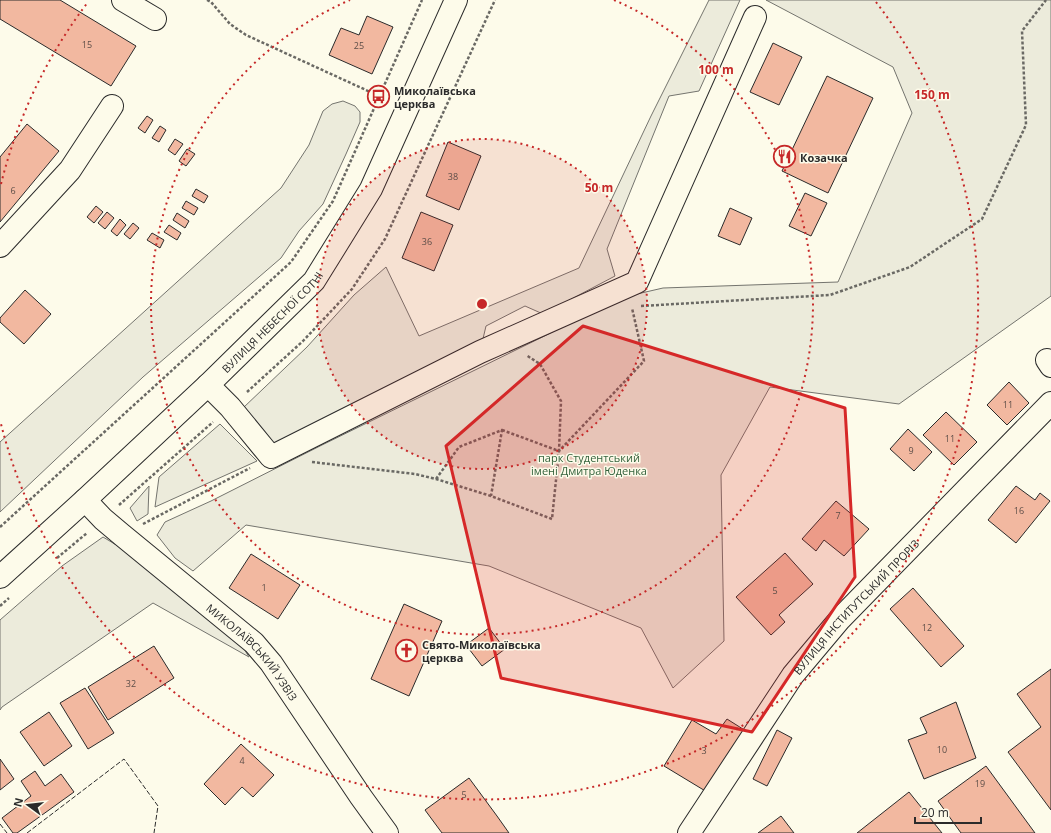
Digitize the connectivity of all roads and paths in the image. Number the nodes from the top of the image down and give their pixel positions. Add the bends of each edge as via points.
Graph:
1 (123, 0) edge
2 (208, 0) edge
3 (422, 0) edge
4 (456, 0) edge
5 (1046, 0) edge
6 (755, 17) dead end
7 (155, 19) dead end
8 (379, 96) junction
9 (112, 106) dead end
10 (0, 246) edge
11 (629, 296) junction
12 (504, 341) junction
13 (208, 385) junction
14 (1051, 403) edge
15 (502, 430) junction
16 (559, 451) junction
17 (271, 457) junction
18 (309, 461) dead end
19 (436, 479) junction
20 (492, 496) junction
21 (85, 500) junction
22 (0, 527) edge
23 (122, 535) junction
24 (0, 577) edge
25 (387, 833) edge
26 (689, 833) edge

1 - 7 street
2 - 8 path via 230,24 246,36
3 - 8 path
4 - 13 street, ВУЛИЦЯ НЕБЕСНОЇ СОТНІ via 371,189 314,281
5 - 11 path via 1022,31 1026,125 982,218 910,267 830,295
6 - 11 street
8 - 22 path via 333,201 291,262
9 - 10 street via 70,170
11 - 12 street
11 - 16 path via 644,361
12 - 16 path via 540,364 561,401
12 - 17 street
13 - 17 street via 230,407
13 - 21 street, ВУЛИЦЯ НЕБЕСНОЇ СОТНІ
14 - 26 street, ВУЛИЦЯ ІНСТИТУТСЬКИЙ ПРОРІЗ via 840,619 793,675
15 - 16 path
15 - 19 path via 460,447
15 - 20 path
16 - 20 path via 552,520
17 - 23 path
18 - 19 path via 415,474
19 - 20 path
21 - 23 street, МИКОЛАЇВСЬКИЙ УЗВІЗ
21 - 24 street, ВУЛИЦЯ НЕБЕСНОЇ СОТНІ
23 - 25 street, МИКОЛАЇВСЬКИЙ УЗВІЗ via 254,643 271,662

